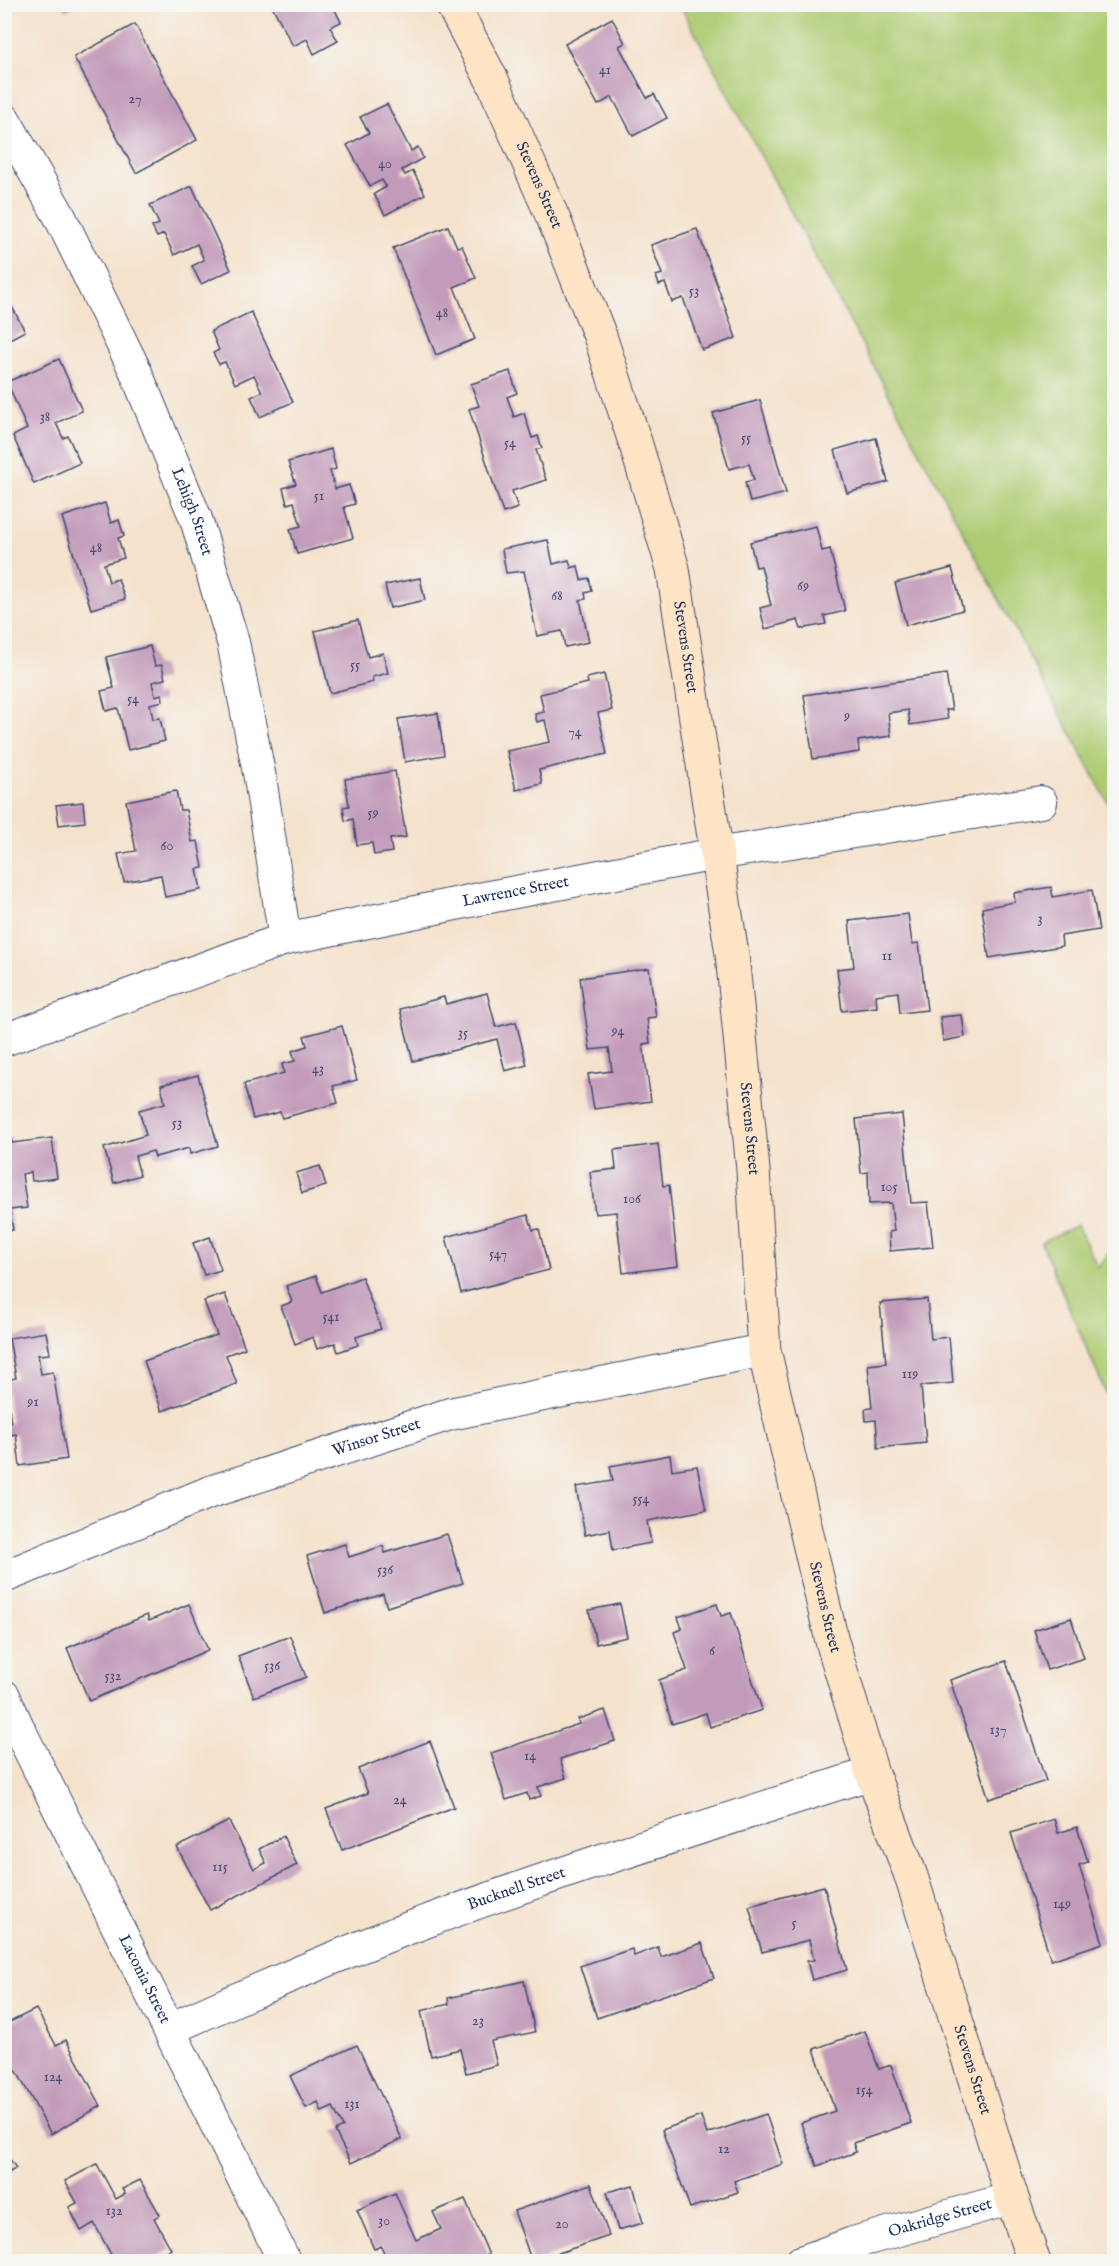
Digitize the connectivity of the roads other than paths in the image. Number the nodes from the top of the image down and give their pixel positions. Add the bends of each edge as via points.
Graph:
1 (452, 4) edge
2 (4, 119) edge
3 (1041, 802) dead end
4 (716, 854) junction
5 (285, 939) junction
6 (4, 1040) edge
7 (764, 1350) junction
8 (4, 1577) edge
9 (4, 1696) edge
10 (872, 1773) junction
11 (170, 2029) junction
12 (1012, 2198) junction
13 (285, 2262) edge
14 (801, 2262) edge
15 (1034, 2262) edge

1 - 4 street, Stevens Street via 492,80 554,220 600,336 636,445 674,569
2 - 5 street, Lehigh Street via 59,215 130,360 196,519 233,642 260,778
3 - 4 street, Lawrence Street
4 - 5 street, Lawrence Street
4 - 7 street, Stevens Street via 734,977 753,1170
5 - 6 street, Lawrence Street
7 - 8 street, Winsor Street via 450,1414 210,1492
7 - 10 street, Stevens Street via 832,1641
9 - 11 street, Laconia Street
10 - 11 street, Bucknell Street via 425,1922 270,1983
10 - 12 street, Stevens Street via 911,1876
11 - 13 street, Laconia Street
12 - 14 street, Oakridge Street via 853,2243
12 - 15 street, Stevens Street

